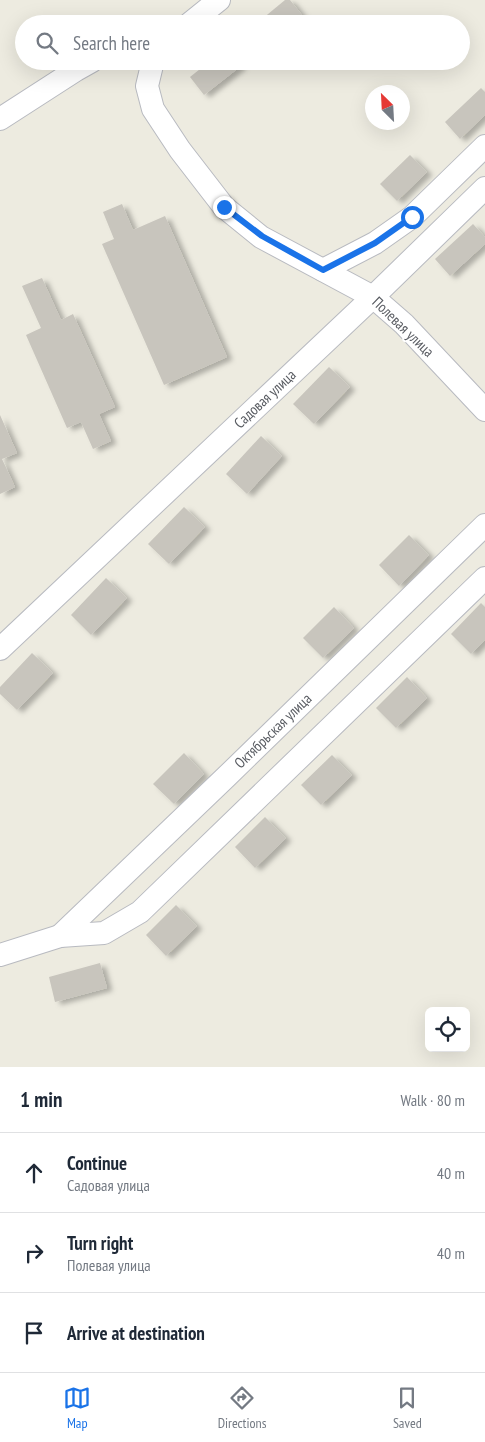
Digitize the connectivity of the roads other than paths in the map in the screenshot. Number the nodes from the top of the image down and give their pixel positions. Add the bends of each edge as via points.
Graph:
1 (218, 0) edge
2 (200, 15) edge
3 (78, 70) edge
4 (150, 70) edge
5 (0, 119) edge
6 (485, 146) edge
7 (485, 188) edge
8 (323, 270) junction
9 (373, 297) junction
10 (485, 410) edge
11 (485, 525) edge
12 (485, 578) edge
13 (0, 649) edge
14 (60, 936) junction
15 (0, 955) edge

1 - 2 street
3 - 5 street
4 - 8 street, Полевая улица via 146,86 154,109 180,150 224,207 262,236
6 - 8 street via 412,217 375,243
7 - 9 street, Садовая улица
8 - 9 street, Полевая улица
9 - 10 street, Полевая улица via 404,324
9 - 13 street, Садовая улица
11 - 14 street, Октябрьская улица
12 - 14 street, Октябрьская улица via 140,912 104,933
14 - 15 street, Октябрьская улица

